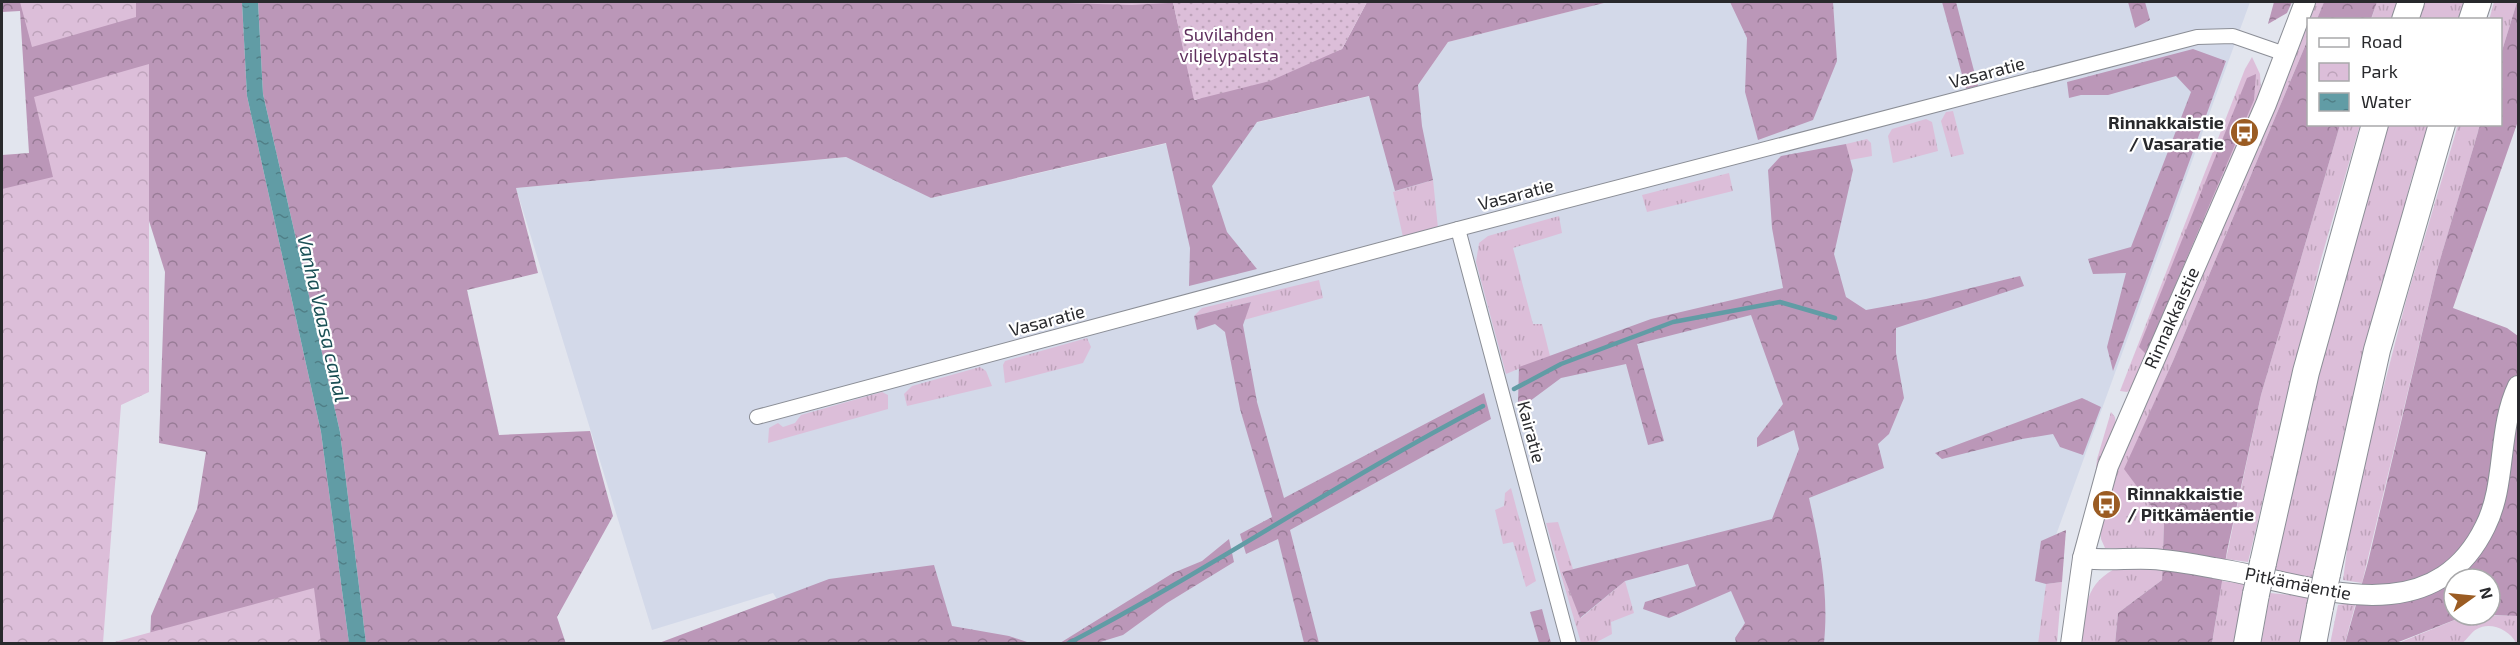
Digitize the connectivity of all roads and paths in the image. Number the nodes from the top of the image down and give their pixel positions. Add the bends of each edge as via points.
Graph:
1 (2305, 2) edge
2 (2411, 2) edge
3 (2478, 2) edge
4 (2406, 18) edge
5 (2473, 18) edge
6 (2285, 54) junction
7 (2375, 126) edge
8 (2441, 126) edge
9 (1458, 229) junction
10 (2518, 386) edge
11 (758, 417) dead end
12 (2083, 558) junction
13 (1569, 644) edge
14 (2071, 644) edge
15 (2247, 644) edge
16 (2313, 644) edge

1 - 6 street, Rinnakkaistie
2 - 4 highway
3 - 5 highway
6 - 9 street, Vasaratie via 2233,36 2197,37
6 - 12 street, Rinnakkaistie via 2108,465
7 - 15 highway, bridge via 2306,372
8 - 16 highway, bridge via 2377,350
9 - 11 street, Vasaratie
9 - 13 street, Kairatie
10 - 12 street, Pitkämäentie via 2505,434 2500,479 2486,526 2473,548 2453,569 2427,585 2385,596 2348,595 2153,559
12 - 14 street, Rinnakkaistie

